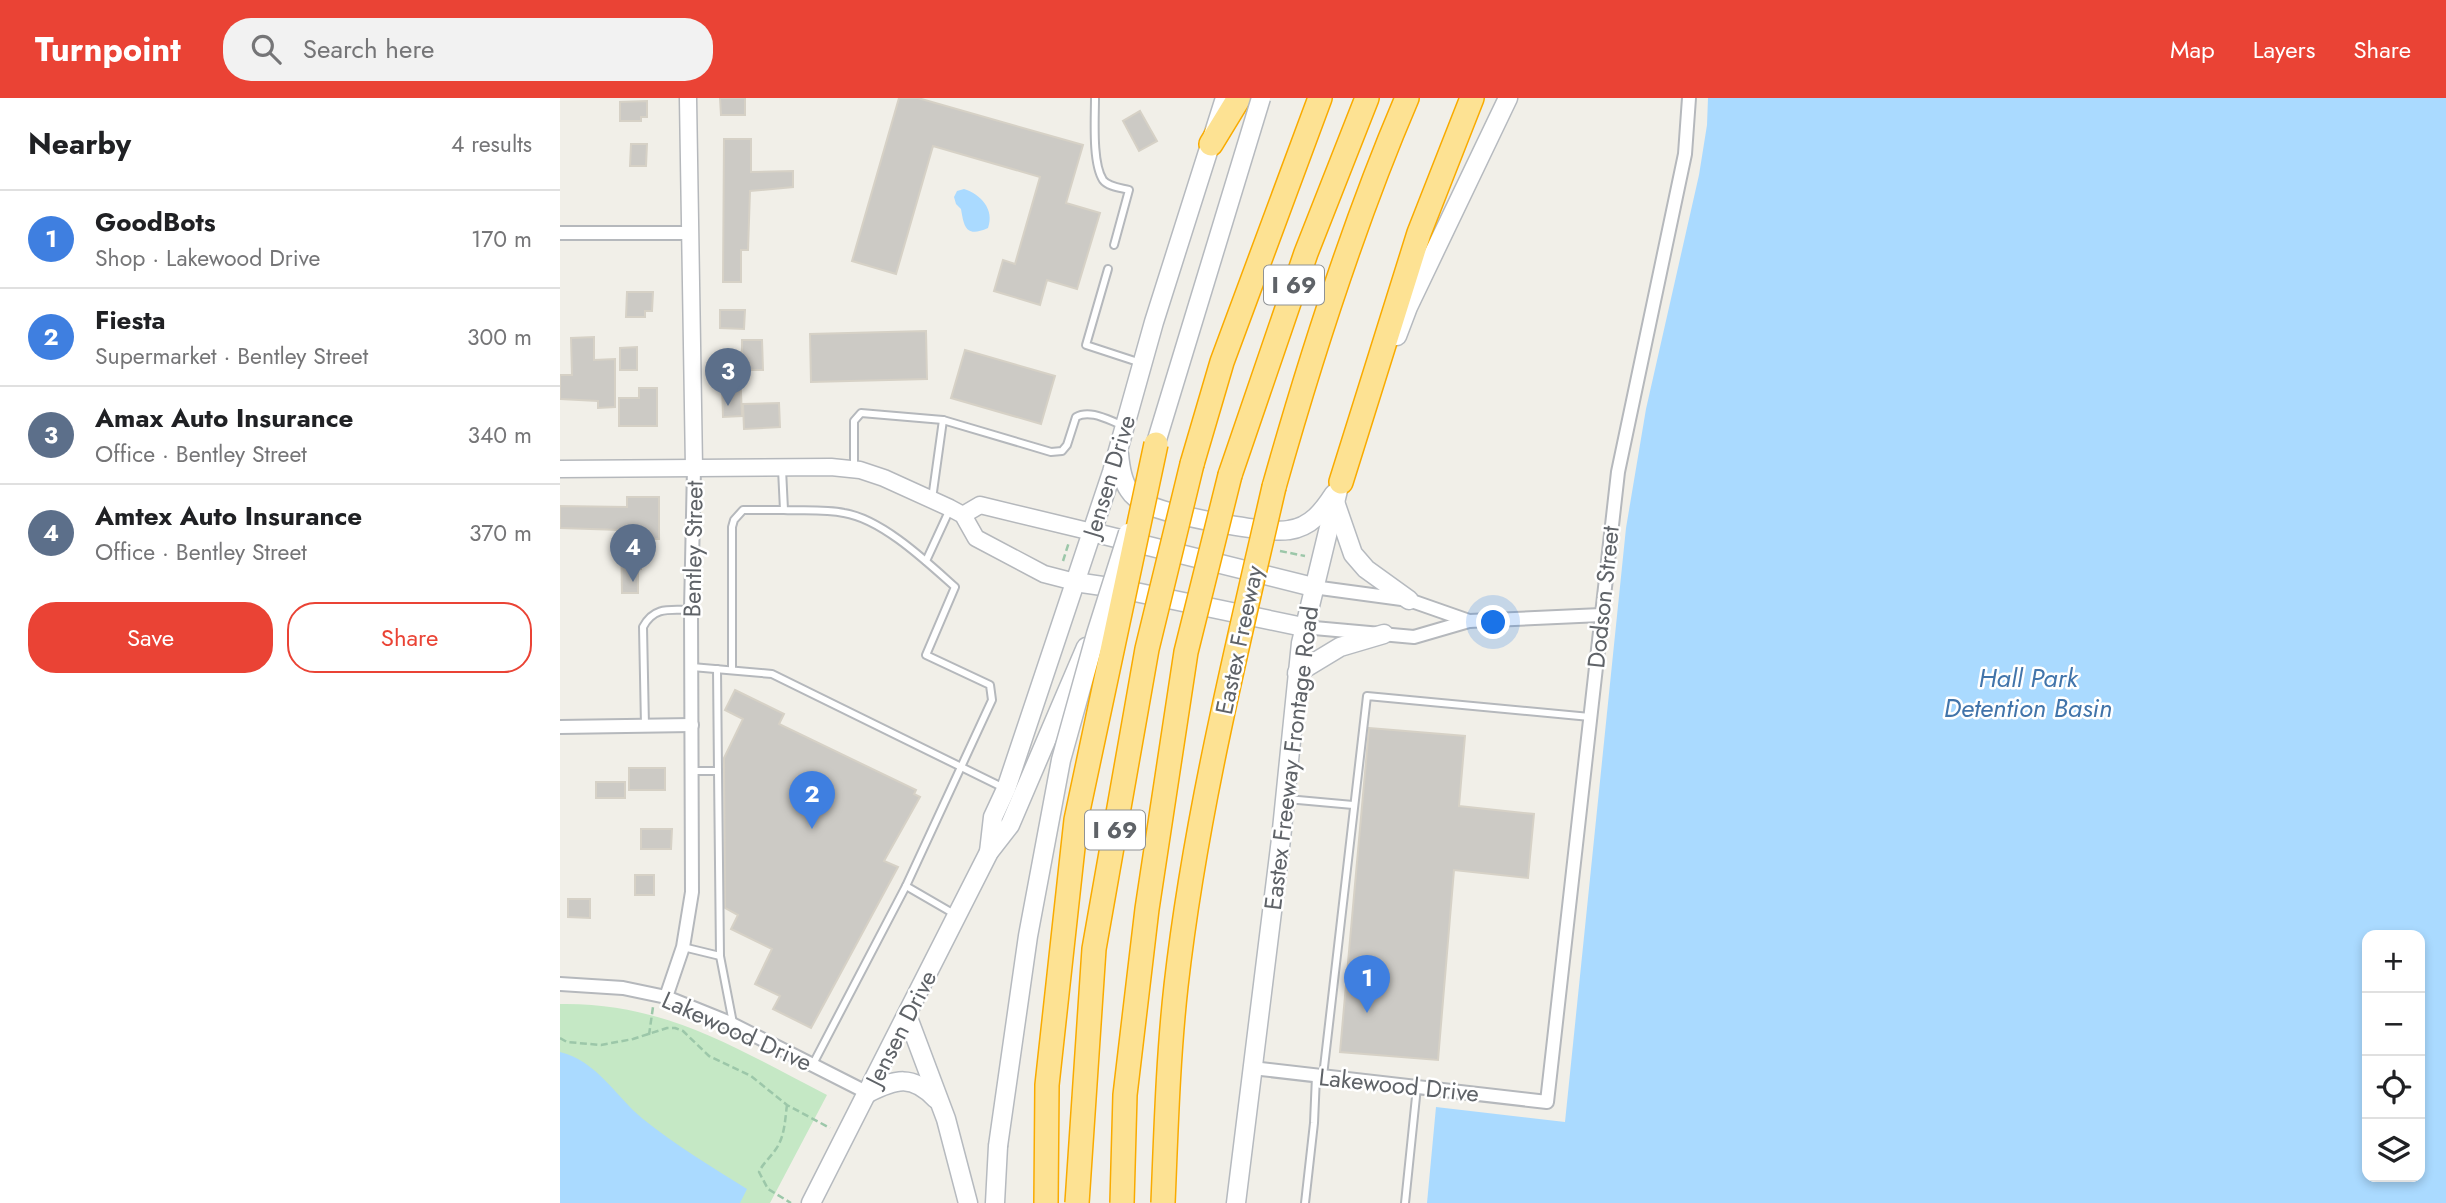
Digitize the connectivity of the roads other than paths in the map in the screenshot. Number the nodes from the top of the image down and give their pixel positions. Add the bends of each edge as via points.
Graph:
1 (688, 98) edge
2 (1095, 98) edge
3 (1225, 98) edge
4 (1239, 98) edge
5 (1261, 98) edge
6 (1320, 98) edge
7 (1367, 98) edge
8 (1407, 98) edge
9 (1472, 98) edge
10 (1508, 98) edge
11 (1689, 98) edge
12 (1210, 144) junction
13 (560, 233) edge
14 (689, 233) junction
15 (1114, 245) dead end
16 (1108, 269) dead end
17 (1142, 363) junction
18 (943, 420) junction
19 (1125, 426) junction
20 (1156, 444) junction
21 (1118, 451) junction
22 (782, 467) junction
23 (694, 468) junction
24 (560, 469) edge
25 (854, 470) junction
26 (1338, 490) junction
27 (932, 501) junction
28 (784, 510) junction
29 (956, 512) junction
30 (1092, 532) junction
31 (926, 561) junction
32 (1075, 582) junction
33 (1313, 587) junction
34 (1116, 588) junction
35 (1409, 600) junction
36 (691, 610) junction
37 (1601, 615) junction
38 (1469, 621) junction
39 (1303, 627) junction
40 (1384, 635) junction
41 (692, 667) junction
42 (717, 669) junction
43 (732, 670) junction
44 (1297, 673) junction
45 (1590, 717) junction
46 (692, 725) junction
47 (645, 726) junction
48 (560, 727) edge
49 (962, 767) junction
50 (692, 771) junction
51 (718, 771) junction
52 (1006, 789) junction
53 (1285, 799) junction
54 (1353, 805) junction
55 (989, 852) junction
56 (906, 886) junction
57 (958, 916) junction
58 (683, 947) junction
59 (720, 956) junction
60 (560, 984) edge
61 (660, 995) junction
62 (907, 1015) junction
63 (733, 1025) junction
64 (812, 1065) junction
65 (1252, 1068) junction
66 (1319, 1076) junction
67 (1417, 1087) junction
68 (867, 1093) junction
69 (939, 1101) junction
70 (1547, 1102) joint
71 (811, 1203) edge
72 (968, 1203) edge
73 (995, 1203) edge
74 (1046, 1203) edge
75 (1077, 1203) edge
76 (1122, 1203) edge
77 (1163, 1203) edge
78 (1236, 1203) edge
79 (1305, 1203) edge
80 (1405, 1203) edge

1 - 14 street, Bentley Street
2 - 15 lane via 1096,152 1103,180 1129,190
3 - 12 main road, Jensen Drive
4 - 12 highway
5 - 20 main road, bridge
6 - 75 highway, I 69, bridge via 1222,362 1147,649 1094,949
7 - 76 highway, I 69, bridge via 1306,253 1230,475 1186,652 1147,909 1125,1095
8 - 77 highway, Eastex Freeway / I 69, bridge via 1306,375 1274,487 1233,665 1176,987
9 - 26 highway via 1419,233
10 - 26 main road, Eastex Freeway Frontage Road via 1408,307
11 - 37 street, Dodson Street via 1683,167 1618,471
12 - 17 main road, Jensen Drive
13 - 14 street
14 - 23 street, Bentley Street
16 - 17 lane via 1086,345
17 - 19 main road, Jensen Drive
18 - 19 lane via 1052,452 1067,445 1076,417 1082,414
18 - 25 lane via 861,413 854,421
18 - 27 lane
19 - 21 main road, Jensen Drive
20 - 73 main road, bridge via 1061,760 1028,936 998,1146
20 - 74 highway, bridge via 1076,820 1047,1085
21 - 26 main road via 1128,489 1144,504 1182,515 1289,530 1322,512
21 - 30 main road, Jensen Drive
22 - 23 street
22 - 25 street
22 - 28 lane
23 - 24 street
23 - 36 street, Bentley Street
25 - 27 street via 884,478
26 - 33 main road, Eastex Freeway Frontage Road
26 - 35 main road via 1353,554
27 - 29 street
28 - 31 lane via 845,513 869,522
28 - 43 lane via 743,510 734,520
29 - 30 street via 980,505
29 - 31 lane
29 - 32 street via 976,538 1044,574
30 - 32 main road, Jensen Drive
30 - 33 main road
31 - 49 lane via 955,587 926,654 990,685 992,700
32 - 34 main road
32 - 52 main road, Jensen Drive
33 - 35 street
33 - 39 main road, Eastex Freeway Frontage Road
34 - 39 main road
34 - 55 main road, Jensen Drive via 1093,630 1010,825
35 - 38 street
36 - 41 street, Bentley Street
36 - 47 lane via 657,610 643,627
37 - 38 street
37 - 45 street, Dodson Street
38 - 40 street via 1415,637
39 - 40 street
39 - 44 main road, Eastex Freeway Frontage Road
40 - 44 main road via 1340,648
41 - 42 lane
41 - 46 street, Bentley Street
42 - 43 lane
42 - 51 lane
43 - 49 lane via 772,674
44 - 53 main road, Eastex Freeway Frontage Road
45 - 54 lane via 1367,696
45 - 70 street, Dodson Street
46 - 47 street
46 - 50 street, Bentley Street
47 - 48 street
49 - 52 lane
49 - 56 lane
50 - 51 lane
50 - 58 street, Bentley Street via 692,892
51 - 59 lane
52 - 55 main road, Jensen Drive via 992,817
53 - 54 lane
53 - 65 main road, Eastex Freeway Frontage Road
54 - 66 lane
55 - 57 main road, Jensen Drive
56 - 57 lane
56 - 64 lane
57 - 62 main road, Jensen Drive
58 - 59 lane
58 - 61 street, Bentley Street
59 - 63 lane
60 - 61 street, Lakewood Drive
61 - 63 street, Lakewood Drive
62 - 68 main road, Jensen Drive
62 - 69 main road
63 - 64 street, Lakewood Drive
64 - 68 street, Lakewood Drive
65 - 66 street, Lakewood Drive
65 - 78 main road, Eastex Freeway Frontage Road
66 - 67 street, Lakewood Drive
66 - 79 lane
67 - 70 street, Lakewood Drive
67 - 80 lane
68 - 69 main road via 900,1080 915,1082
68 - 71 main road, Jensen Drive
69 - 72 main road

